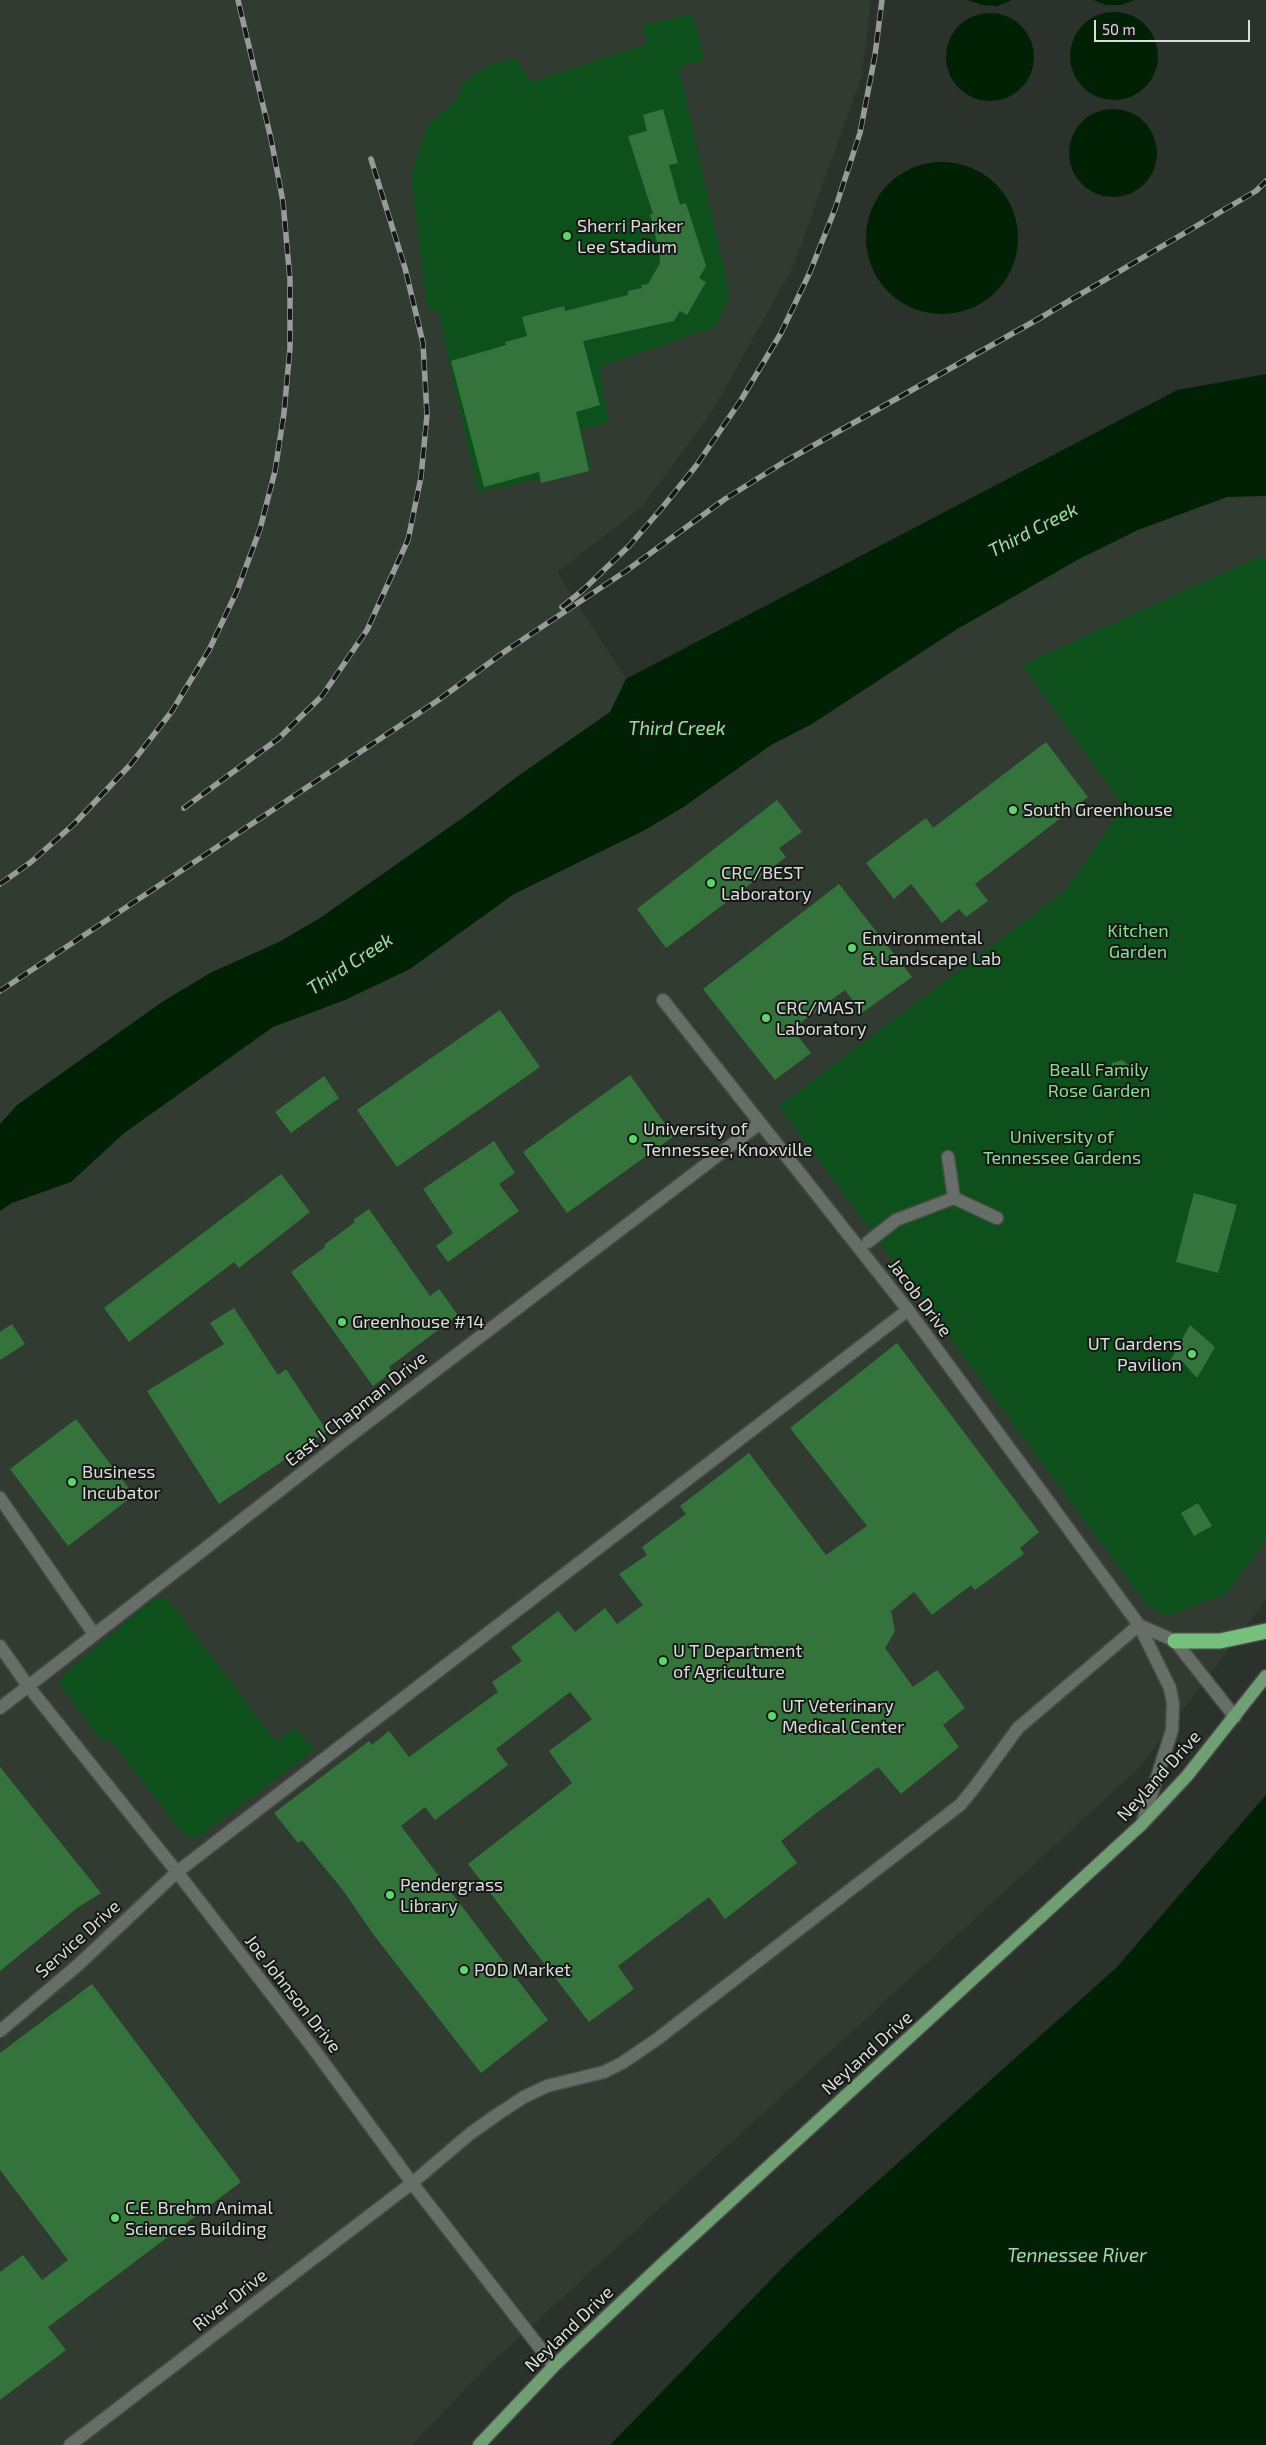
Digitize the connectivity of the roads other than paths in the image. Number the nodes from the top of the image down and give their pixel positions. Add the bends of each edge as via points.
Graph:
1 (662, 1000) dead end
2 (759, 1124) junction
3 (948, 1157) dead end
4 (954, 1198) junction
5 (997, 1218) dead end
6 (868, 1242) dead end
7 (908, 1310) junction
8 (0, 1498) edge
9 (1139, 1625) junction
10 (1266, 1631) edge
11 (94, 1634) junction
12 (1174, 1641) junction
13 (0, 1646) edge
14 (1266, 1676) edge
15 (28, 1686) junction
16 (0, 1708) edge
17 (1235, 1717) junction
18 (1142, 1824) junction
19 (177, 1872) junction
20 (0, 2030) edge
21 (412, 2183) junction
22 (554, 2366) junction
23 (70, 2445) edge
24 (478, 2445) edge

1 - 2 street, Jacob Drive
2 - 7 street, Jacob Drive
2 - 11 street, East J Chapman Drive
3 - 4 street
4 - 5 street
4 - 6 street via 896,1220
7 - 9 street, Jacob Drive
7 - 19 street, Service Drive
8 - 11 street
9 - 12 street, Jacob Drive
9 - 18 street, Jacob Drive via 1166,1679 1173,1704 1172,1730
9 - 21 street, River Drive via 1018,1728 960,1805 656,2040 604,2072 558,2083 524,2097 471,2133
10 - 12 highway via 1220,1641
11 - 15 street, East J Chapman Drive
12 - 17 street, Jacob Drive
13 - 15 street, Joe Johnson Drive
14 - 17 main road, Neyland Drive
15 - 16 street, East J Chapman Drive
15 - 19 street, Joe Johnson Drive
17 - 18 main road, Neyland Drive
18 - 22 main road, Neyland Drive
19 - 20 street, Service Drive via 78,1965
19 - 21 street, Joe Johnson Drive
21 - 22 street, Joe Johnson Drive
21 - 23 street, River Drive
22 - 24 main road, Neyland Drive

